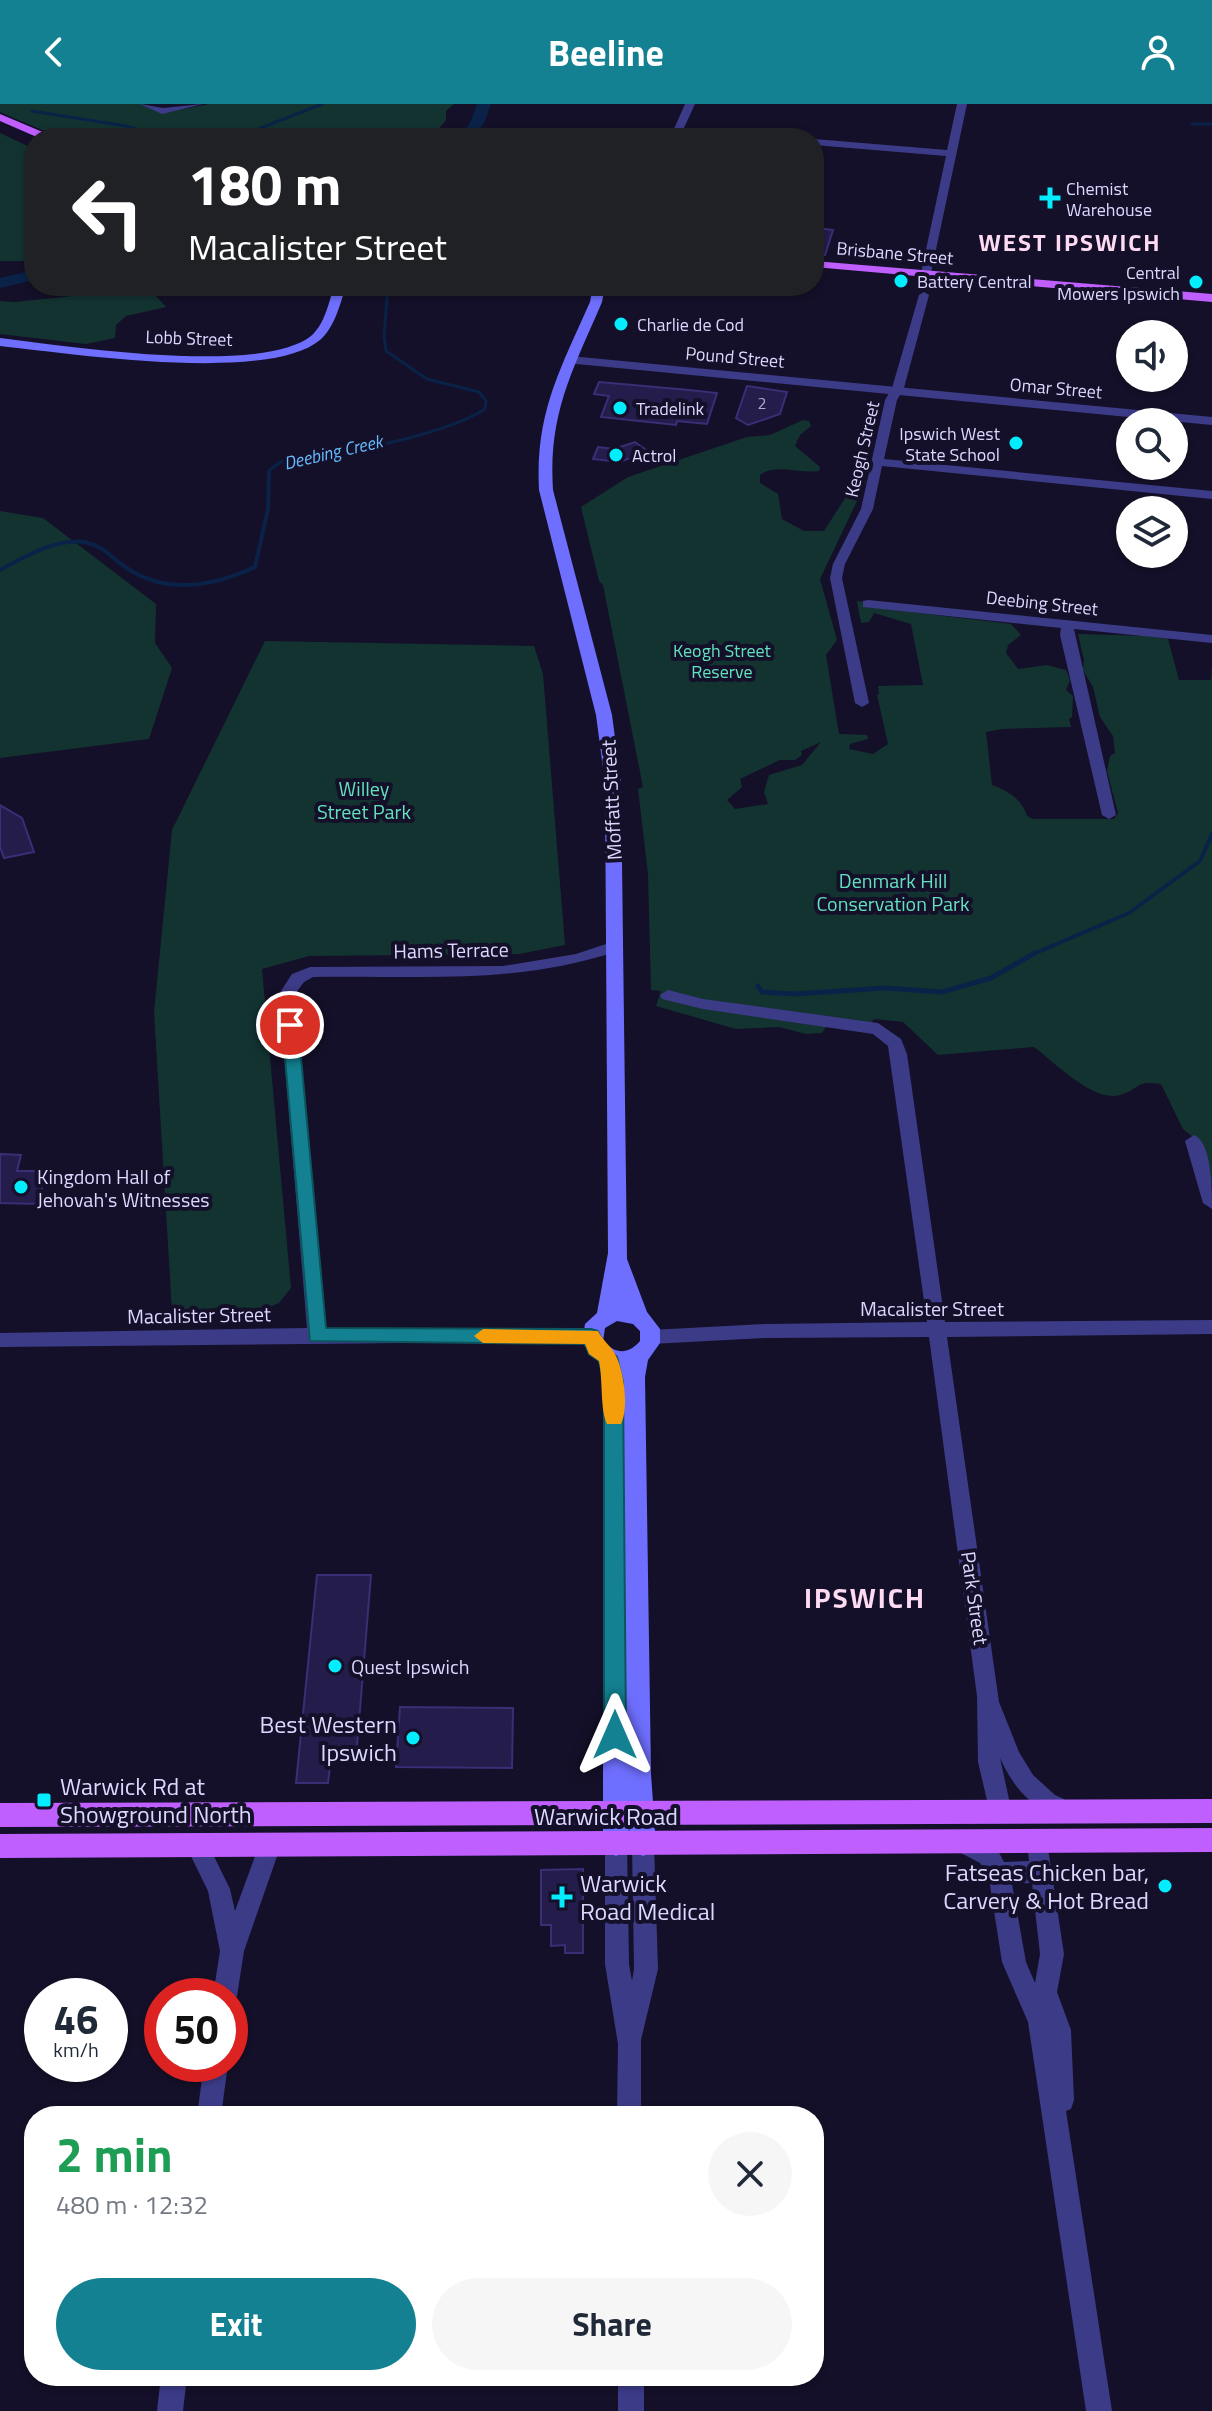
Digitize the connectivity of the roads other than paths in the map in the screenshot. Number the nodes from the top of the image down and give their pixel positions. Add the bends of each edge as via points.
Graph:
1 (145, 104) edge
2 (198, 104) edge
3 (690, 104) edge
4 (962, 104) edge
5 (0, 117) edge
6 (0, 126) edge
7 (25, 128) edge
8 (679, 128) edge
9 (24, 137) edge
10 (824, 143) edge
11 (950, 153) junction
12 (824, 265) edge
13 (926, 273) junction
14 (924, 295) dead end
15 (336, 296) edge
16 (596, 296) edge
17 (600, 296) edge
18 (1212, 298) edge
19 (596, 302) junction
20 (0, 342) edge
21 (570, 360) junction
22 (896, 391) junction
23 (1212, 421) edge
24 (877, 462) junction
25 (1212, 495) edge
26 (868, 604) dead end
27 (1068, 624) junction
28 (1212, 639) edge
29 (862, 703) dead end
30 (1109, 815) dead end
31 (615, 946) junction
32 (668, 995) dead end
33 (1194, 1141) dead end
34 (1212, 1203) edge
35 (618, 1253) junction
36 (607, 1316) junction
37 (639, 1317) junction
38 (1212, 1327) edge
39 (938, 1331) junction
40 (317, 1335) junction
41 (591, 1336) junction
42 (0, 1340) edge
43 (645, 1347) junction
44 (608, 1357) junction
45 (988, 1696) junction
46 (1212, 1811) edge
47 (1076, 1812) junction
48 (1001, 1813) junction
49 (0, 1815) edge
50 (628, 1815) junction
51 (1212, 1840) edge
52 (1038, 1842) junction
53 (965, 1843) junction
54 (196, 1844) junction
55 (616, 1844) junction
56 (643, 1844) junction
57 (270, 1845) junction
58 (0, 1846) edge
59 (1042, 1872) junction
60 (998, 1873) junction
61 (232, 1951) junction
62 (1051, 1969) junction
63 (1016, 1970) junction
64 (228, 1978) edge
65 (630, 2044) junction
66 (214, 2082) edge
67 (210, 2106) edge
68 (629, 2106) edge
69 (1062, 2155) junction
70 (173, 2386) edge
71 (631, 2386) edge
72 (170, 2411) edge
73 (631, 2411) edge
74 (1099, 2411) edge

1 - 2 street via 159,111
3 - 8 street
4 - 11 street
5 - 7 main road
6 - 9 main road
10 - 11 street
11 - 13 street
12 - 13 main road, Brisbane Street
13 - 18 main road, Brisbane Street
14 - 22 street, Keogh Street
15 - 20 main road, Lobb Street via 320,335 274,356 166,356
16 - 19 main road
17 - 19 main road, Moffatt Street
19 - 21 main road, Moffatt Street
21 - 22 street, Pound Street
21 - 31 main road, Moffatt Street via 548,418 543,461 608,740
22 - 23 street, Omar Street
22 - 24 street, Keogh Street
24 - 25 street
24 - 29 street, Keogh Street via 867,509 836,578
26 - 27 street, Deebing Street
27 - 28 street, Deebing Street
27 - 30 street
31 - 35 main road, Moffatt Street
31 - 40 street, Hams Terrace via 525,969 310,972 290,986
32 - 39 street, Park Street via 878,1029 895,1043
33 - 34 street
35 - 36 main road, Moffatt Street
35 - 37 main road, Moffatt Street
36 - 37 main road
36 - 41 main road via 595,1324
37 - 43 main road via 646,1323
38 - 39 street, Macalister Street
39 - 43 street, Macalister Street via 766,1331
39 - 45 street, Park Street
40 - 41 street, Macalister Street
40 - 42 street, Macalister Street
41 - 44 main road via 596,1349
43 - 44 main road via 623,1360
43 - 50 main road via 634,1377
44 - 50 main road via 614,1382
45 - 47 street via 1009,1752 1031,1790 1045,1804
45 - 48 street, Park Street via 989,1762
46 - 47 main road, Warwick Road
47 - 48 main road, Warwick Road
48 - 50 main road, Warwick Road
48 - 52 main road
49 - 50 main road, Warwick Road
50 - 55 main road
50 - 56 main road
51 - 52 main road, Warwick Road
52 - 53 main road, Warwick Road
52 - 59 street
53 - 56 main road, Warwick Road
53 - 60 street via 988,1855
54 - 57 main road, Warwick Road
54 - 58 main road, Warwick Road
54 - 61 street via 219,1889
55 - 56 main road, Warwick Road
55 - 57 main road, Warwick Road
55 - 65 street via 617,1964
56 - 65 street via 646,1969
57 - 61 street
59 - 60 street
59 - 62 street
60 - 63 street
61 - 64 street
62 - 63 street
62 - 69 street via 1045,1992 1059,2030
63 - 69 street via 1040,2022
65 - 68 street
66 - 67 street
69 - 74 street
70 - 72 street
71 - 73 street

